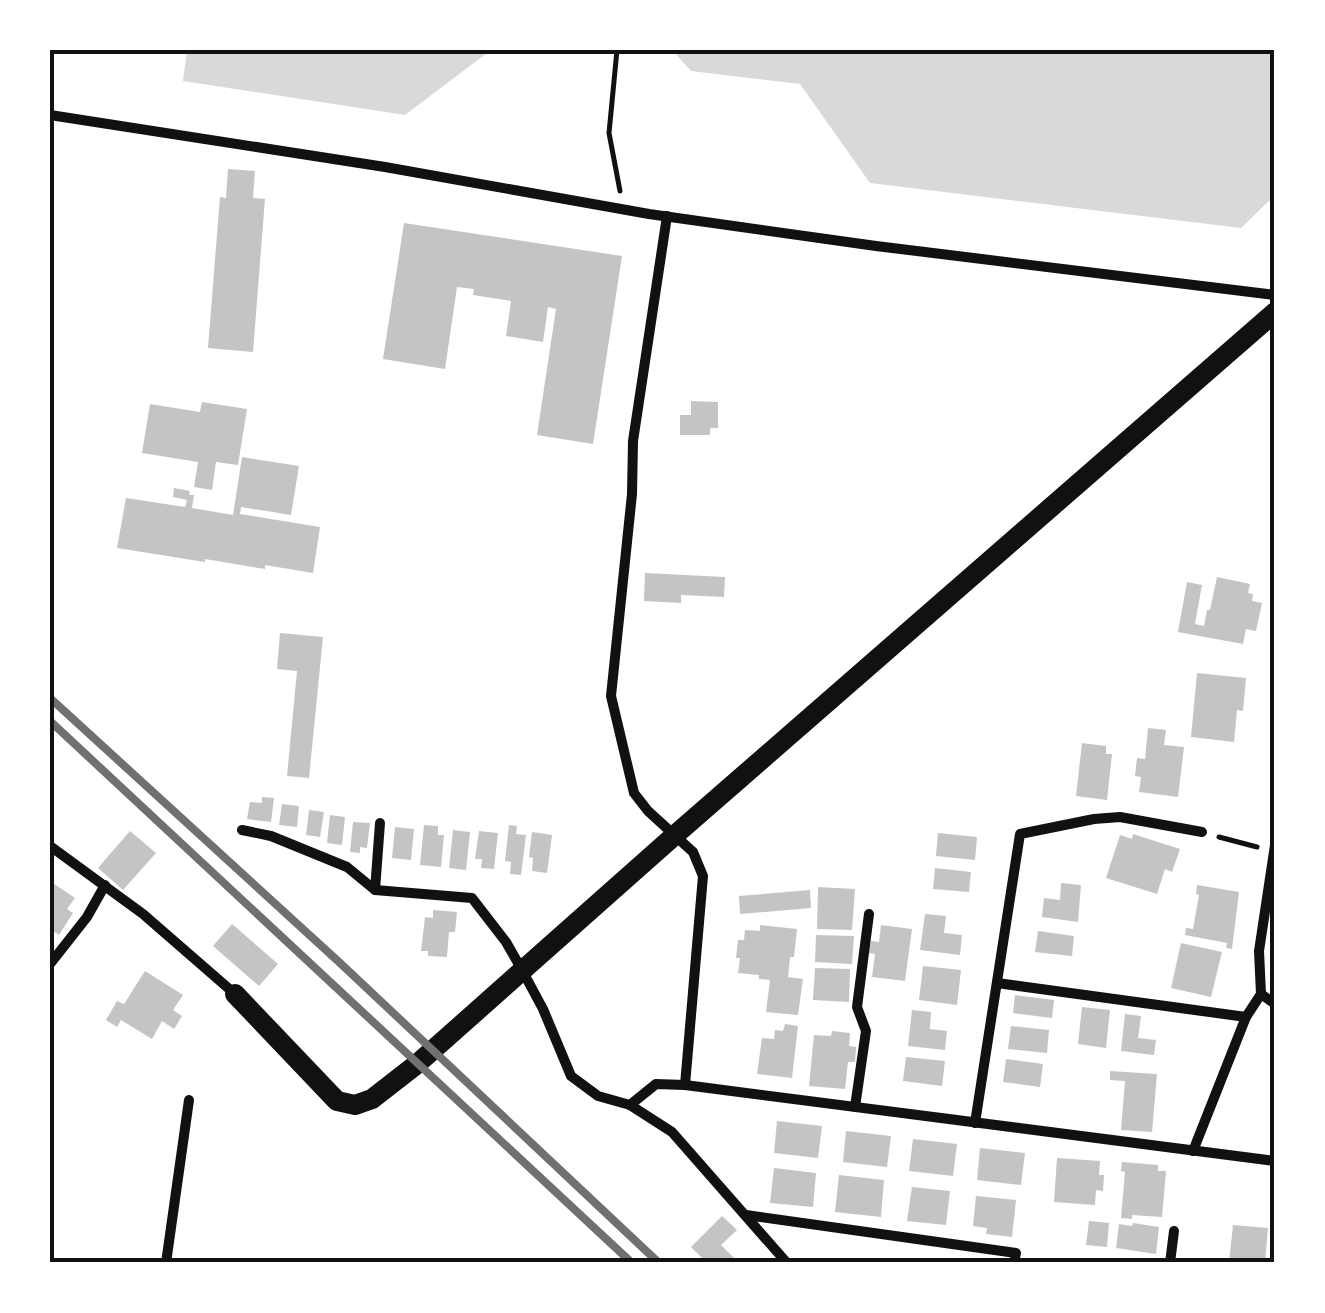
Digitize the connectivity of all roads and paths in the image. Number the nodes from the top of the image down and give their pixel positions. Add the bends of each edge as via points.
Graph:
1 (618, 50) edge
2 (50, 116) edge
3 (624, 209) junction
4 (667, 216) junction
5 (1275, 295) edge
6 (1275, 312) edge
7 (380, 823) dead end
8 (242, 830) dead end
9 (1202, 832) joint
10 (674, 835) junction
11 (1275, 844) edge
12 (50, 846) edge
13 (1274, 852) edge
14 (105, 885) junction
15 (375, 890) junction
16 (869, 914) dead end
17 (50, 964) edge
18 (522, 970) junction
19 (997, 983) junction
20 (236, 994) joint
21 (1261, 994) junction
22 (1275, 1004) edge
23 (1246, 1017) junction
24 (685, 1086) junction
25 (189, 1100) dead end
26 (630, 1105) junction
27 (855, 1108) junction
28 (975, 1123) junction
29 (1193, 1150) junction
30 (1275, 1161) edge
31 (746, 1215) junction
32 (1174, 1231) dead end
33 (166, 1263) edge
34 (787, 1263) edge
35 (1014, 1263) edge
36 (1170, 1263) edge

1 - 3 path via 609,133
2 - 3 street
3 - 4 street
4 - 5 street
4 - 10 street via 633,441 611,696 634,793
6 - 10 main road
7 - 15 street
8 - 15 street via 346,867
9 - 13 path
9 - 19 street via 1120,817 1020,834
10 - 18 main road
10 - 24 street via 693,852 704,876
11 - 13 street
12 - 14 street
13 - 21 street via 1259,951
14 - 17 street
14 - 20 street
15 - 18 street via 472,898
16 - 27 street via 857,1007 866,1031
18 - 20 main road via 417,1064 355,1105 337,1101
18 - 26 street via 571,1076 598,1096
19 - 23 street
19 - 28 street
21 - 22 street
21 - 23 street
23 - 29 street
24 - 26 street via 656,1084
24 - 27 street
25 - 33 street
26 - 31 street via 672,1132
27 - 28 street
28 - 29 street
29 - 30 street
31 - 34 street
31 - 35 street via 1016,1254
32 - 36 street

